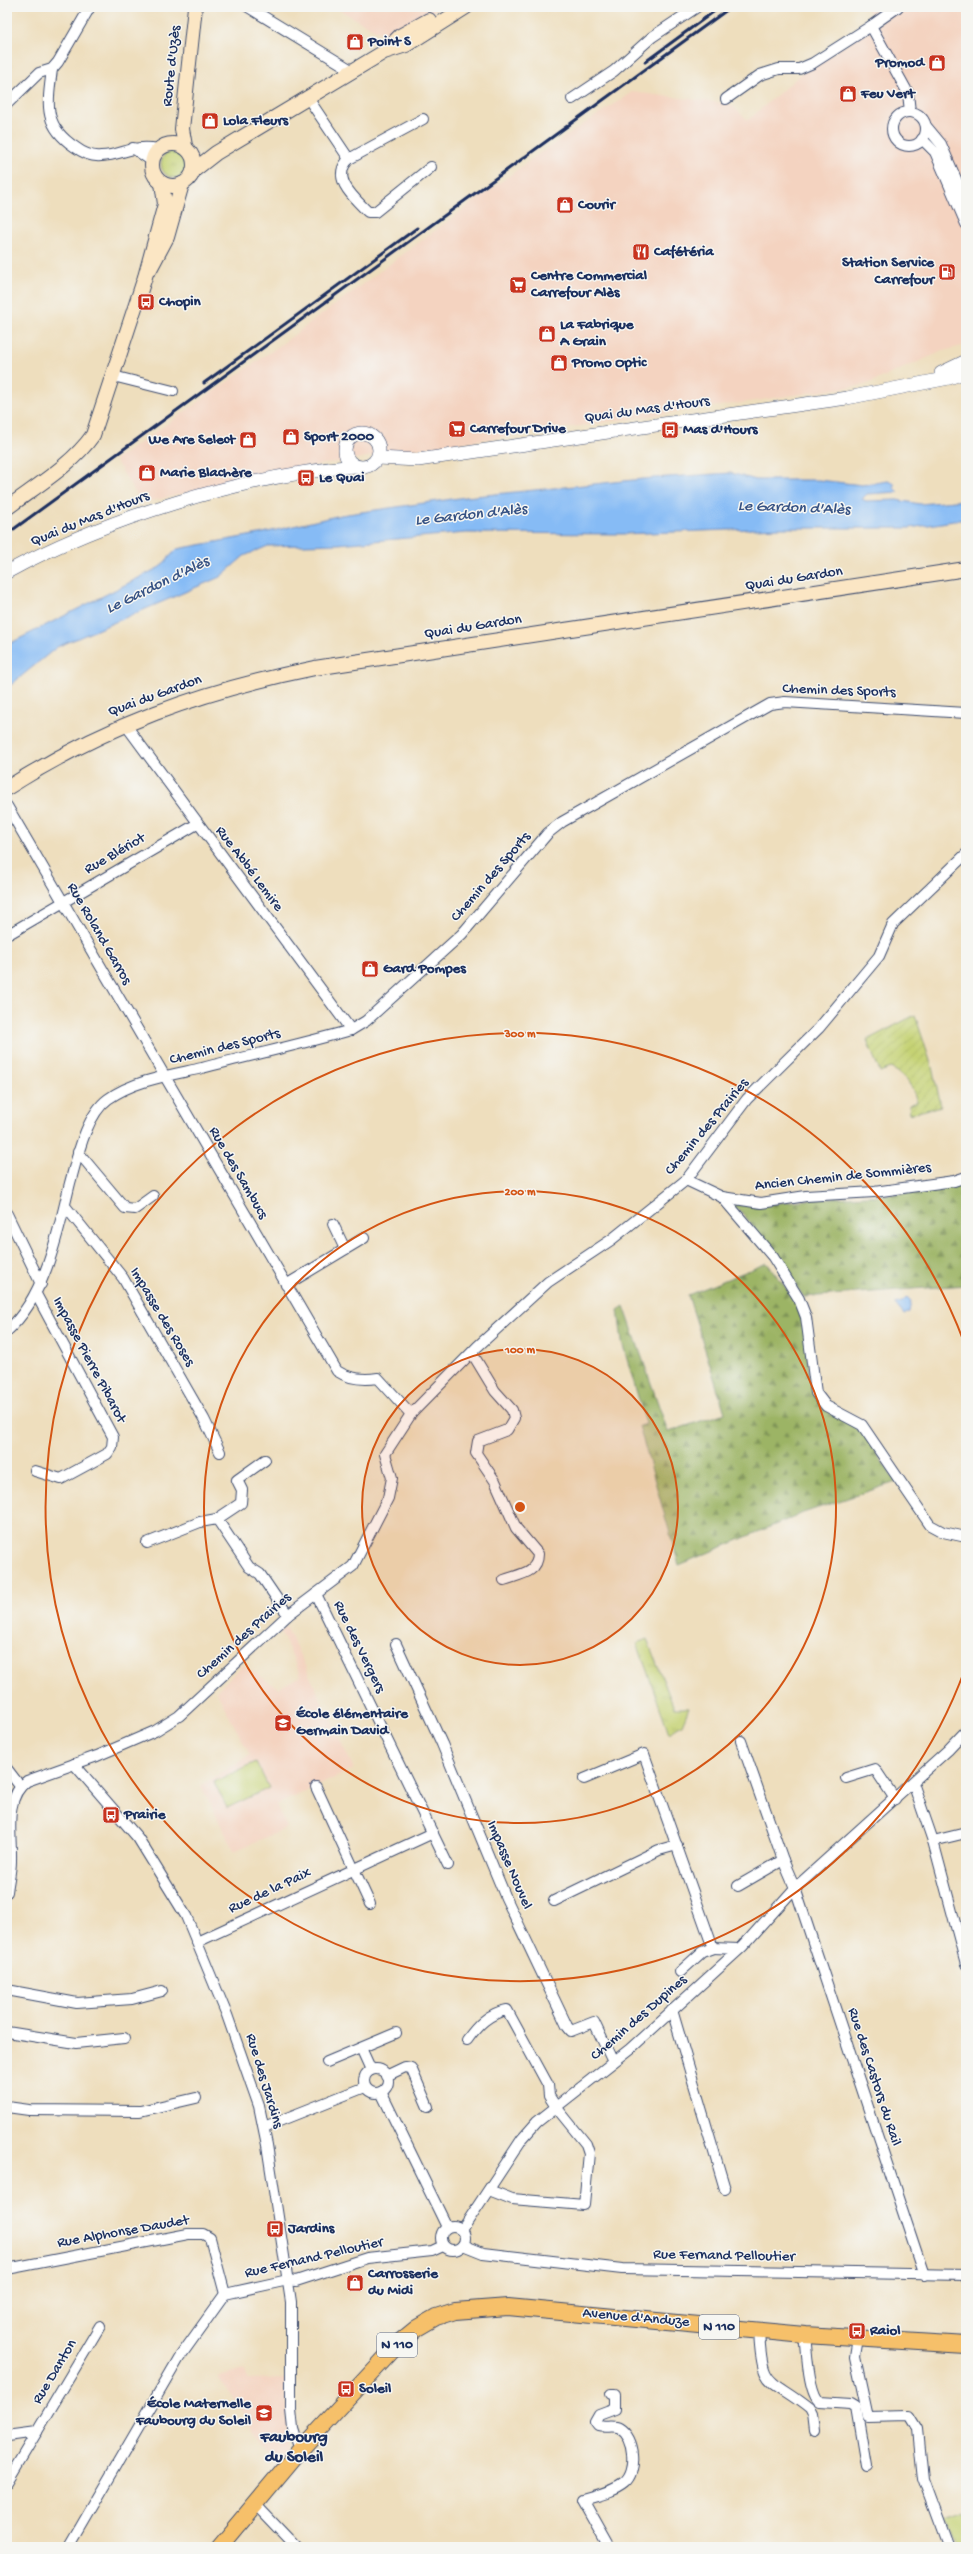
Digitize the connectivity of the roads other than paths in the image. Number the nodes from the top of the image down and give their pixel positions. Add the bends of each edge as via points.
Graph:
1 (90, 7) edge
2 (195, 7) edge
3 (248, 7) edge
4 (451, 7) edge
5 (466, 7) edge
6 (697, 7) edge
7 (898, 7) edge
8 (871, 26) junction
9 (384, 52) junction
10 (52, 69) junction
11 (353, 71) junction
12 (308, 98) junction
13 (572, 98) dead end
14 (726, 99) dead end
15 (7, 104) edge
16 (910, 112) junction
17 (423, 119) dead end
18 (926, 126) junction
19 (182, 128) junction
20 (922, 139) junction
21 (188, 150) junction
22 (159, 151) junction
23 (216, 153) junction
24 (349, 159) junction
25 (431, 167) dead end
26 (193, 171) junction
27 (162, 183) junction
28 (182, 184) junction
29 (966, 202) edge
30 (966, 224) edge
31 (145, 277) junction
32 (966, 361) edge
33 (966, 372) edge
34 (112, 376) junction
35 (966, 382) edge
36 (920, 384) junction
37 (172, 391) dead end
38 (345, 449) junction
39 (378, 458) junction
40 (355, 466) junction
41 (327, 469) junction
42 (7, 508) edge
43 (966, 569) edge
44 (7, 572) edge
45 (966, 713) edge
46 (125, 724) junction
47 (7, 788) edge
48 (7, 806) edge
49 (197, 824) junction
50 (966, 854) edge
51 (63, 902) junction
52 (7, 935) edge
53 (351, 1030) junction
54 (164, 1077) junction
55 (78, 1152) junction
56 (966, 1177) edge
57 (686, 1180) junction
58 (153, 1196) dead end
59 (722, 1197) junction
60 (65, 1206) junction
61 (7, 1214) edge
62 (333, 1224) dead end
63 (364, 1238) dead end
64 (345, 1249) junction
65 (41, 1284) junction
66 (286, 1285) junction
67 (36, 1294) junction
68 (7, 1331) edge
69 (472, 1353) junction
70 (411, 1414) junction
71 (220, 1452) dead end
72 (265, 1460) dead end
73 (35, 1471) dead end
74 (217, 1518) junction
75 (966, 1537) edge
76 (147, 1543) dead end
77 (504, 1580) dead end
78 (316, 1594) junction
79 (288, 1615) junction
80 (396, 1644) dead end
81 (966, 1731) edge
82 (741, 1741) dead end
83 (74, 1764) junction
84 (7, 1769) edge
85 (846, 1778) dead end
86 (584, 1779) dead end
87 (913, 1783) junction
88 (20, 1786) junction
89 (316, 1787) dead end
90 (895, 1799) junction
91 (433, 1833) junction
92 (966, 1833) edge
93 (933, 1841) junction
94 (677, 1845) junction
95 (783, 1860) junction
96 (448, 1865) dead end
97 (355, 1868) junction
98 (738, 1886) dead end
99 (795, 1888) junction
100 (7, 1892) edge
101 (554, 1901) dead end
102 (370, 1904) dead end
103 (197, 1942) junction
104 (713, 1948) junction
105 (739, 1949) junction
106 (966, 1964) edge
107 (680, 1972) dead end
108 (7, 1990) edge
109 (162, 1991) dead end
110 (672, 2010) junction
111 (7, 2032) edge
112 (396, 2033) dead end
113 (124, 2038) dead end
114 (467, 2040) dead end
115 (361, 2048) junction
116 (327, 2062) dead end
117 (613, 2062) junction
118 (371, 2070) junction
119 (386, 2076) junction
120 (365, 2087) junction
121 (381, 2092) junction
122 (196, 2098) dead end
123 (7, 2107) edge
124 (428, 2107) dead end
125 (556, 2107) junction
126 (264, 2127) junction
127 (725, 2189) dead end
128 (489, 2190) junction
129 (447, 2227) junction
130 (462, 2230) junction
131 (443, 2246) junction
132 (460, 2247) junction
133 (7, 2269) edge
134 (924, 2275) junction
135 (966, 2275) edge
136 (288, 2280) junction
137 (225, 2294) junction
138 (100, 2326) dead end
139 (759, 2331) junction
140 (805, 2335) junction
141 (858, 2339) junction
142 (966, 2345) edge
143 (611, 2394) dead end
144 (36, 2432) junction
145 (815, 2432) dead end
146 (7, 2436) edge
147 (300, 2450) junction
148 (866, 2466) dead end
149 (7, 2482) edge
150 (255, 2504) junction
151 (69, 2547) edge
152 (219, 2547) edge
153 (296, 2547) edge
154 (610, 2547) edge
155 (948, 2547) edge

1 - 10 street
2 - 19 main road, Route d'Uzès
3 - 11 street
4 - 9 main road via 400,36
5 - 9 main road via 406,45
6 - 13 street via 652,38 614,71
7 - 8 street
8 - 14 street via 813,63 799,69 779,69 760,75
8 - 16 street via 908,93
9 - 11 main road
10 - 15 street via 39,73
10 - 22 street via 47,102 62,139 86,154 99,157 143,146
11 - 12 main road
12 - 23 main road
12 - 24 street
16 - 18 street via 920,116
16 - 20 street via 904,112 895,119 893,134 899,142 908,146
17 - 24 street
18 - 20 street
18 - 29 street via 941,144
19 - 21 main road, Route d'Uzès
19 - 22 main road, Route d'Uzès
20 - 30 street via 935,152
21 - 22 main road via 176,143
21 - 23 main road
21 - 26 main road via 194,164
22 - 27 main road via 153,173
23 - 26 main road
24 - 25 street via 342,166 344,185 368,212 375,212
26 - 28 main road
27 - 28 main road via 173,186
27 - 31 main road via 164,204
28 - 31 main road via 164,242
31 - 34 main road
32 - 36 street, Quai du Mas d'Hours
33 - 36 street, Quai du Mas d'Hours
34 - 37 street
34 - 42 main road via 92,435 84,447
35 - 36 street, Quai du Mas d'Hours via 934,386
36 - 39 street, Quai du Mas d'Hours via 840,399 425,459
38 - 39 street via 353,435 369,434 380,446
38 - 40 street via 347,459
38 - 41 street
39 - 40 street via 366,467
40 - 41 street, Quai du Mas d'Hours
41 - 44 street, Quai du Mas d'Hours via 174,504 81,537
43 - 46 main road, Quai du Gardon via 315,668 262,679 187,700
45 - 53 street, Chemin des Sports via 785,702 770,704 754,712 562,822 548,833 462,934 366,1020
46 - 47 main road, Quai du Gardon via 65,754
46 - 49 street, Rue Abbé Lemire
48 - 51 street, Rue Roland Garros
49 - 51 street, Rue Blériot
49 - 53 street, Rue Abbé Lemire
50 - 57 street, Chemin des Prairies via 893,924 874,962 819,1028 747,1099
51 - 52 street, Rue Blériot
51 - 54 street, Rue Roland Garros
53 - 54 street, Chemin des Sports
54 - 55 street, Chemin des Sports via 126,1088 106,1100 87,1127
54 - 66 street, Rue des Sambucs
55 - 58 street via 125,1208 136,1209
55 - 60 street, Chemin des Sports
56 - 59 street, Ancien Chemin de Sommières via 874,1192 806,1196 761,1203
57 - 59 street
57 - 69 street, Chemin des Prairies via 611,1240 548,1282
59 - 75 street via 773,1257 799,1298 806,1317 816,1393 826,1406 862,1425 930,1525 943,1532
60 - 65 street, Chemin des Sports
60 - 71 street, Impasse des Roses via 123,1278 204,1419
61 - 65 street
62 - 64 street
63 - 64 street
64 - 66 street
65 - 67 street, Chemin des Sports
66 - 70 street, Rue des Sambucs via 337,1371 344,1376 360,1379 378,1378
67 - 68 street, Chemin des Sports
67 - 73 street, Impasse Pierre Pibarot via 113,1437 112,1447 107,1454 61,1479
69 - 70 street, Chemin des Prairies
69 - 77 street via 495,1391 512,1410 514,1418 507,1430 478,1441 476,1453 495,1481 516,1528 538,1554 538,1563 534,1569
70 - 78 street, Chemin des Prairies via 385,1454 392,1478 388,1498 353,1566
72 - 74 street via 237,1480 242,1490 241,1503
74 - 76 street
74 - 79 street via 249,1567 260,1574
78 - 79 street, Chemin des Prairies
78 - 91 street, Rue des Vergers
79 - 83 street, Chemin des Prairies via 179,1716 155,1731
80 - 117 street, Impasse Nouvel via 442,1744 506,1898 567,2026 571,2031 577,2031 594,2022
81 - 87 street, Chemin des Dupines
82 - 95 street
83 - 88 street, Chemin des Prairies
83 - 103 street, Rue des Jardins via 138,1838 186,1916
84 - 88 street
85 - 90 street via 875,1769
86 - 94 street via 644,1754
87 - 90 street, Chemin des Dupines
87 - 93 street
88 - 100 street via 10,1813 11,1862
89 - 97 street
90 - 99 street, Chemin des Dupines
91 - 96 street, Rue des Vergers
91 - 97 street, Rue de la Paix
92 - 93 street
93 - 106 street
94 - 101 street via 659,1850
94 - 104 street
95 - 98 street
95 - 99 street
97 - 102 street
97 - 103 street, Rue de la Paix
99 - 105 street, Chemin des Dupines
99 - 134 street, Rue des Castors du Rail
103 - 126 street, Rue des Jardins via 227,2015
104 - 105 street
104 - 107 street, Chemin des Dupines via 702,1952
105 - 110 street, Chemin des Dupines
108 - 109 street via 78,2003 132,1999
110 - 117 street, Chemin des Dupines
110 - 127 street
111 - 113 street via 76,2043
112 - 115 street
114 - 125 street via 476,2027 496,2012 507,2010 548,2085 549,2096
115 - 116 street
115 - 118 street
117 - 125 street, Chemin des Dupines
118 - 119 street via 378,2070
118 - 120 street via 363,2081
119 - 121 street via 386,2087
119 - 124 street via 405,2067 411,2068
120 - 121 street via 372,2093
120 - 126 street
121 - 129 street
122 - 123 street via 140,2111 28,2110
125 - 128 street, Chemin des Dupines via 537,2122 522,2139
125 - 128 street via 586,2144 589,2153 584,2204 512,2199
126 - 136 street, Rue des Jardins
128 - 130 street, Chemin des Dupines
129 - 130 street via 455,2226
129 - 131 street via 441,2234
130 - 132 street via 465,2238
131 - 132 street via 449,2250
131 - 136 street, Rue Fernand Pelloutier via 432,2251 367,2258 296,2281
132 - 134 street, Rue Fernand Pelloutier via 483,2253 622,2269
133 - 137 street, Rue Alphonse Daudet via 188,2234 203,2234 210,2238
134 - 135 street, Rue Fernand Pelloutier
136 - 137 street, Rue Fernand Pelloutier
136 - 147 street, Rue des Jardins via 291,2302 291,2410 293,2429
137 - 151 street via 179,2358
138 - 144 street, Rue Danton
139 - 140 main road, Avenue d'Anduze / N 110
139 - 145 street via 763,2372 774,2386 810,2409
139 - 147 main road, Avenue d'Anduze / N 110 via 508,2307 473,2308 436,2317 401,2341
140 - 141 main road, Avenue d'Anduze / N 110
140 - 148 street via 816,2399 820,2402 851,2404 856,2407
141 - 142 main road, Avenue d'Anduze / N 110
141 - 155 street via 855,2357 868,2417 910,2416 917,2424 923,2479
143 - 154 street via 615,2394 615,2409 599,2415 595,2422 598,2426 618,2427 623,2432 632,2450 634,2466 625,2482 618,2488 583,2499
144 - 146 street
144 - 149 street, Rue Danton
147 - 150 main road, N 110
150 - 152 main road, N 110
150 - 153 street

